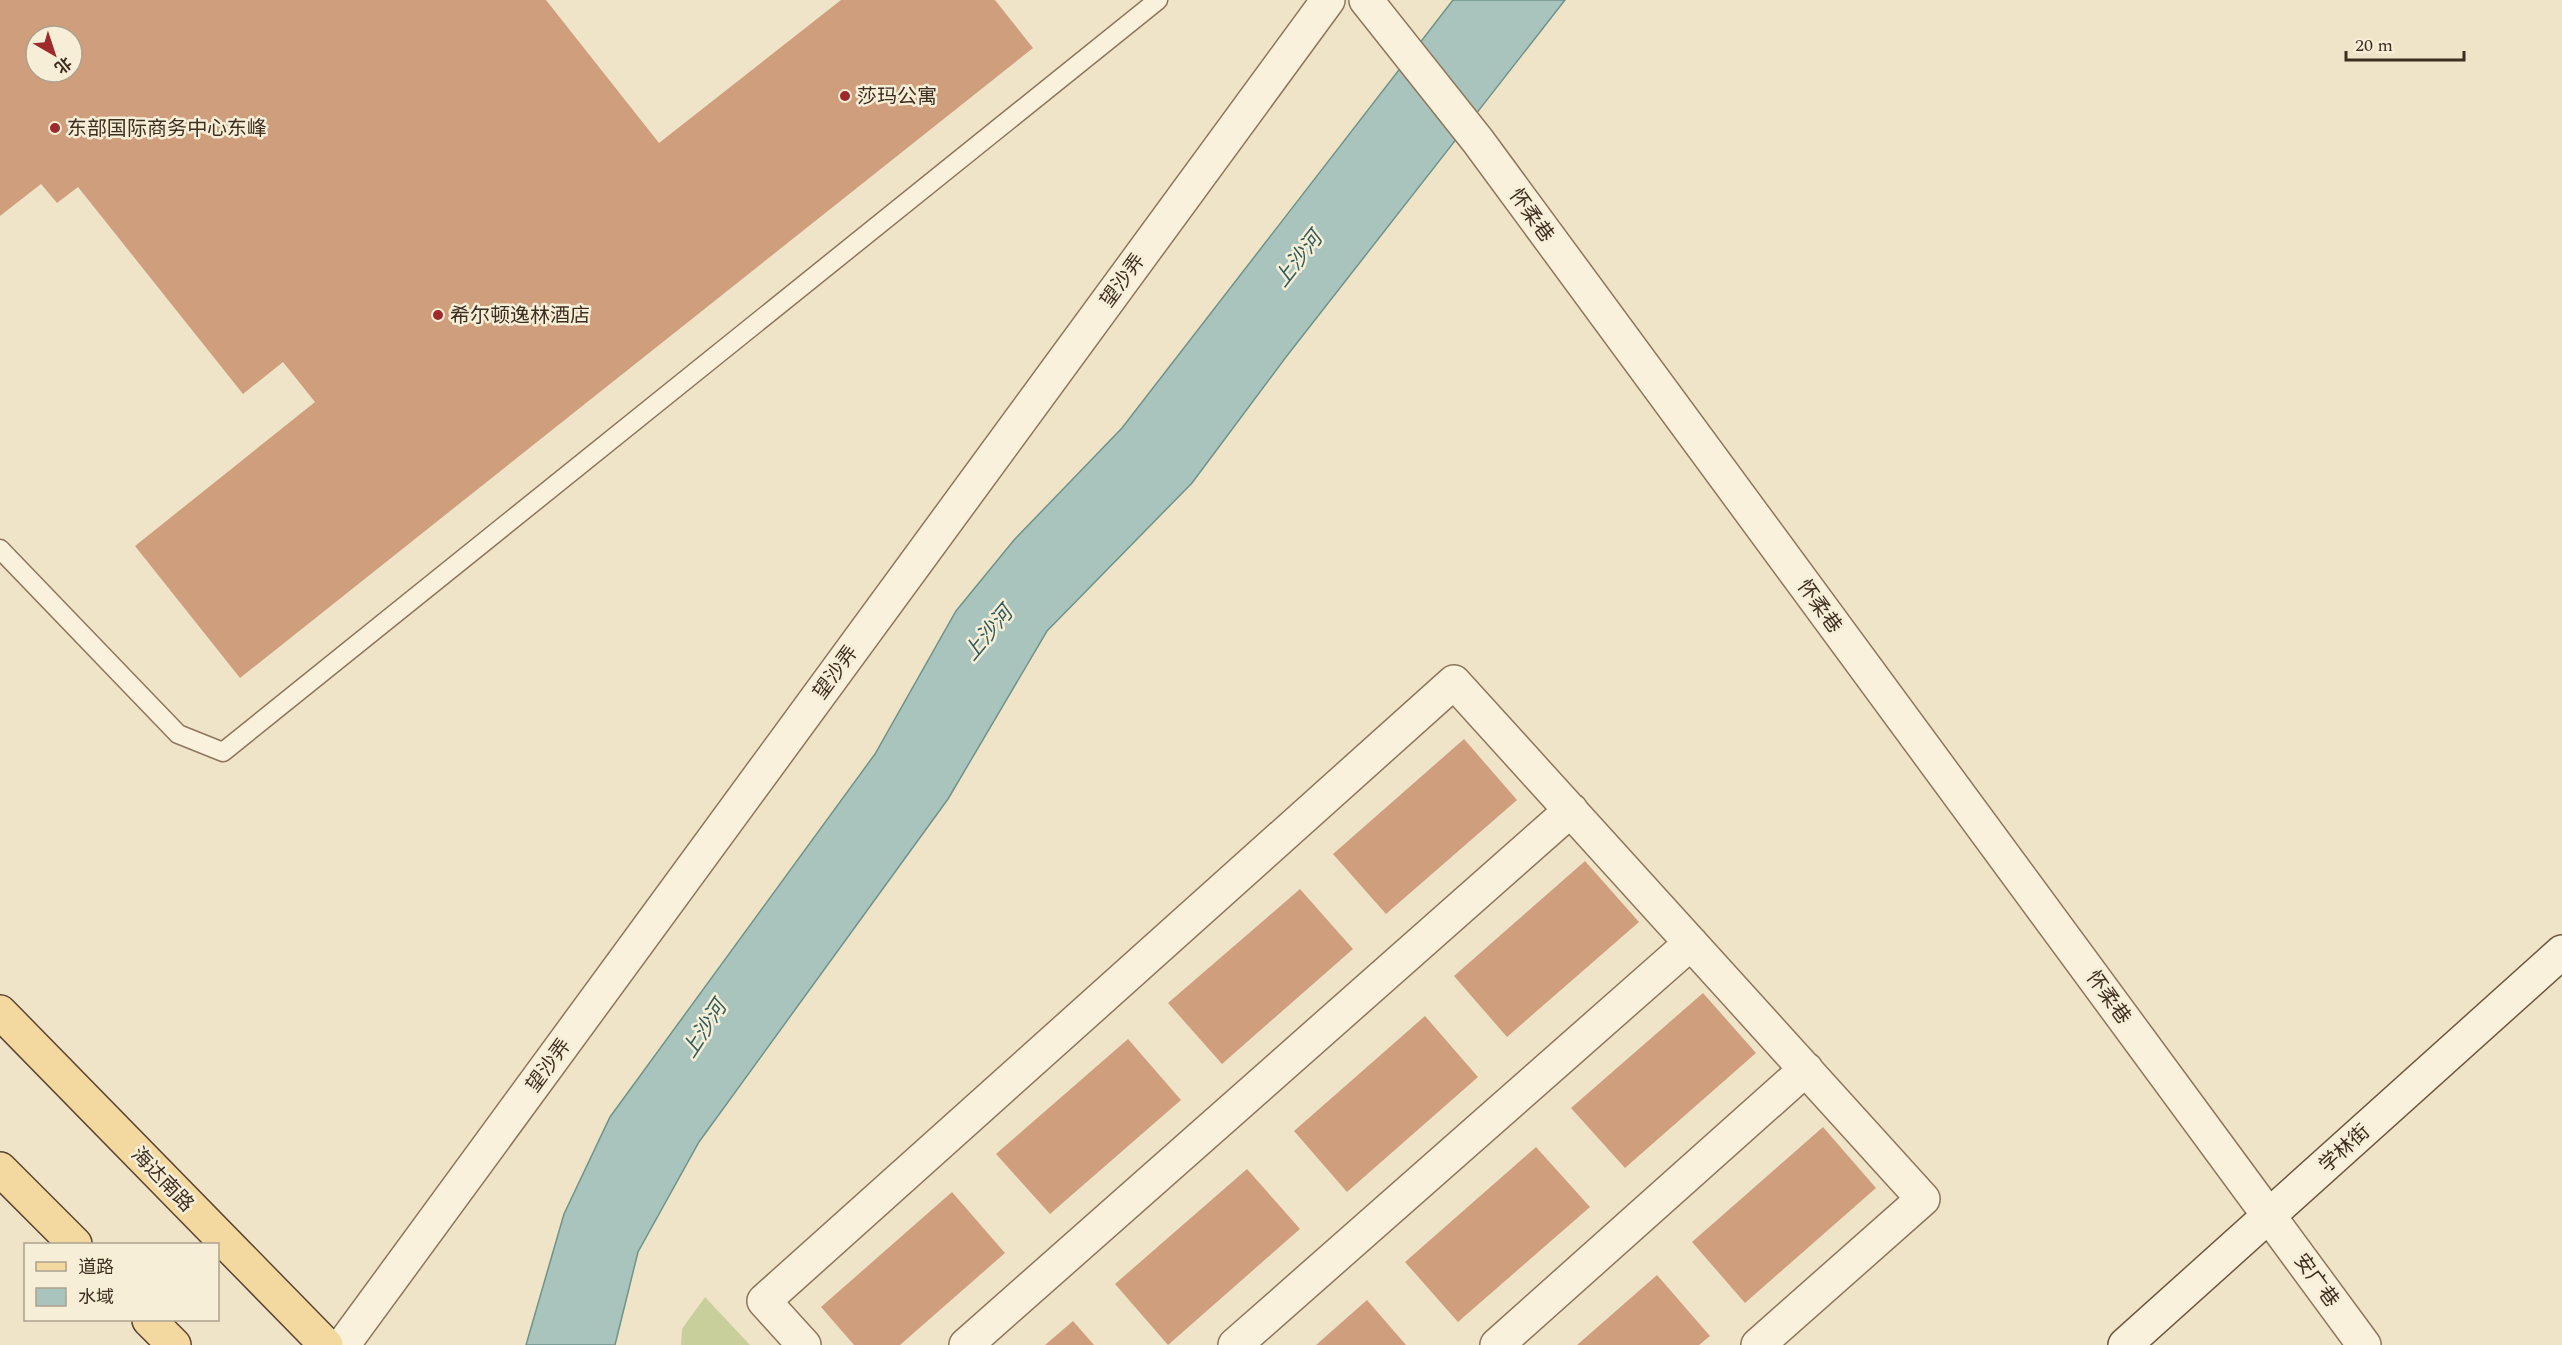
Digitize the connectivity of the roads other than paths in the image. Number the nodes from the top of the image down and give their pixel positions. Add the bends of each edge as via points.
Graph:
1 (1158, 0) edge
2 (1328, 0) edge
3 (1366, 0) edge
4 (0, 549) edge
5 (1571, 810) junction
6 (1691, 943) junction
7 (2562, 952) edge
8 (0, 1012) edge
9 (1806, 1070) junction
10 (0, 1169) edge
11 (2270, 1215) junction
12 (73, 1243) edge
13 (150, 1321) edge
14 (174, 1345) edge
15 (326, 1345) edge
16 (343, 1345) edge
17 (804, 1345) edge
18 (966, 1345) edge
19 (1235, 1345) edge
20 (1497, 1345) edge
21 (1758, 1345) edge
22 (2125, 1345) edge
23 (2364, 1345) edge

1 - 4 lane via 224,752 178,734
2 - 16 street, 望沙弄
3 - 11 street, 怀柔巷 via 1478,141
5 - 6 street
5 - 17 street via 1454,682 764,1301
5 - 18 street
6 - 9 street
6 - 19 street
7 - 11 street, 学林街
8 - 15 main road, 海达南路
9 - 20 street
9 - 21 street via 1923,1199
10 - 12 main road
11 - 22 street, 学林街
11 - 23 street, 安广巷
13 - 14 main road

